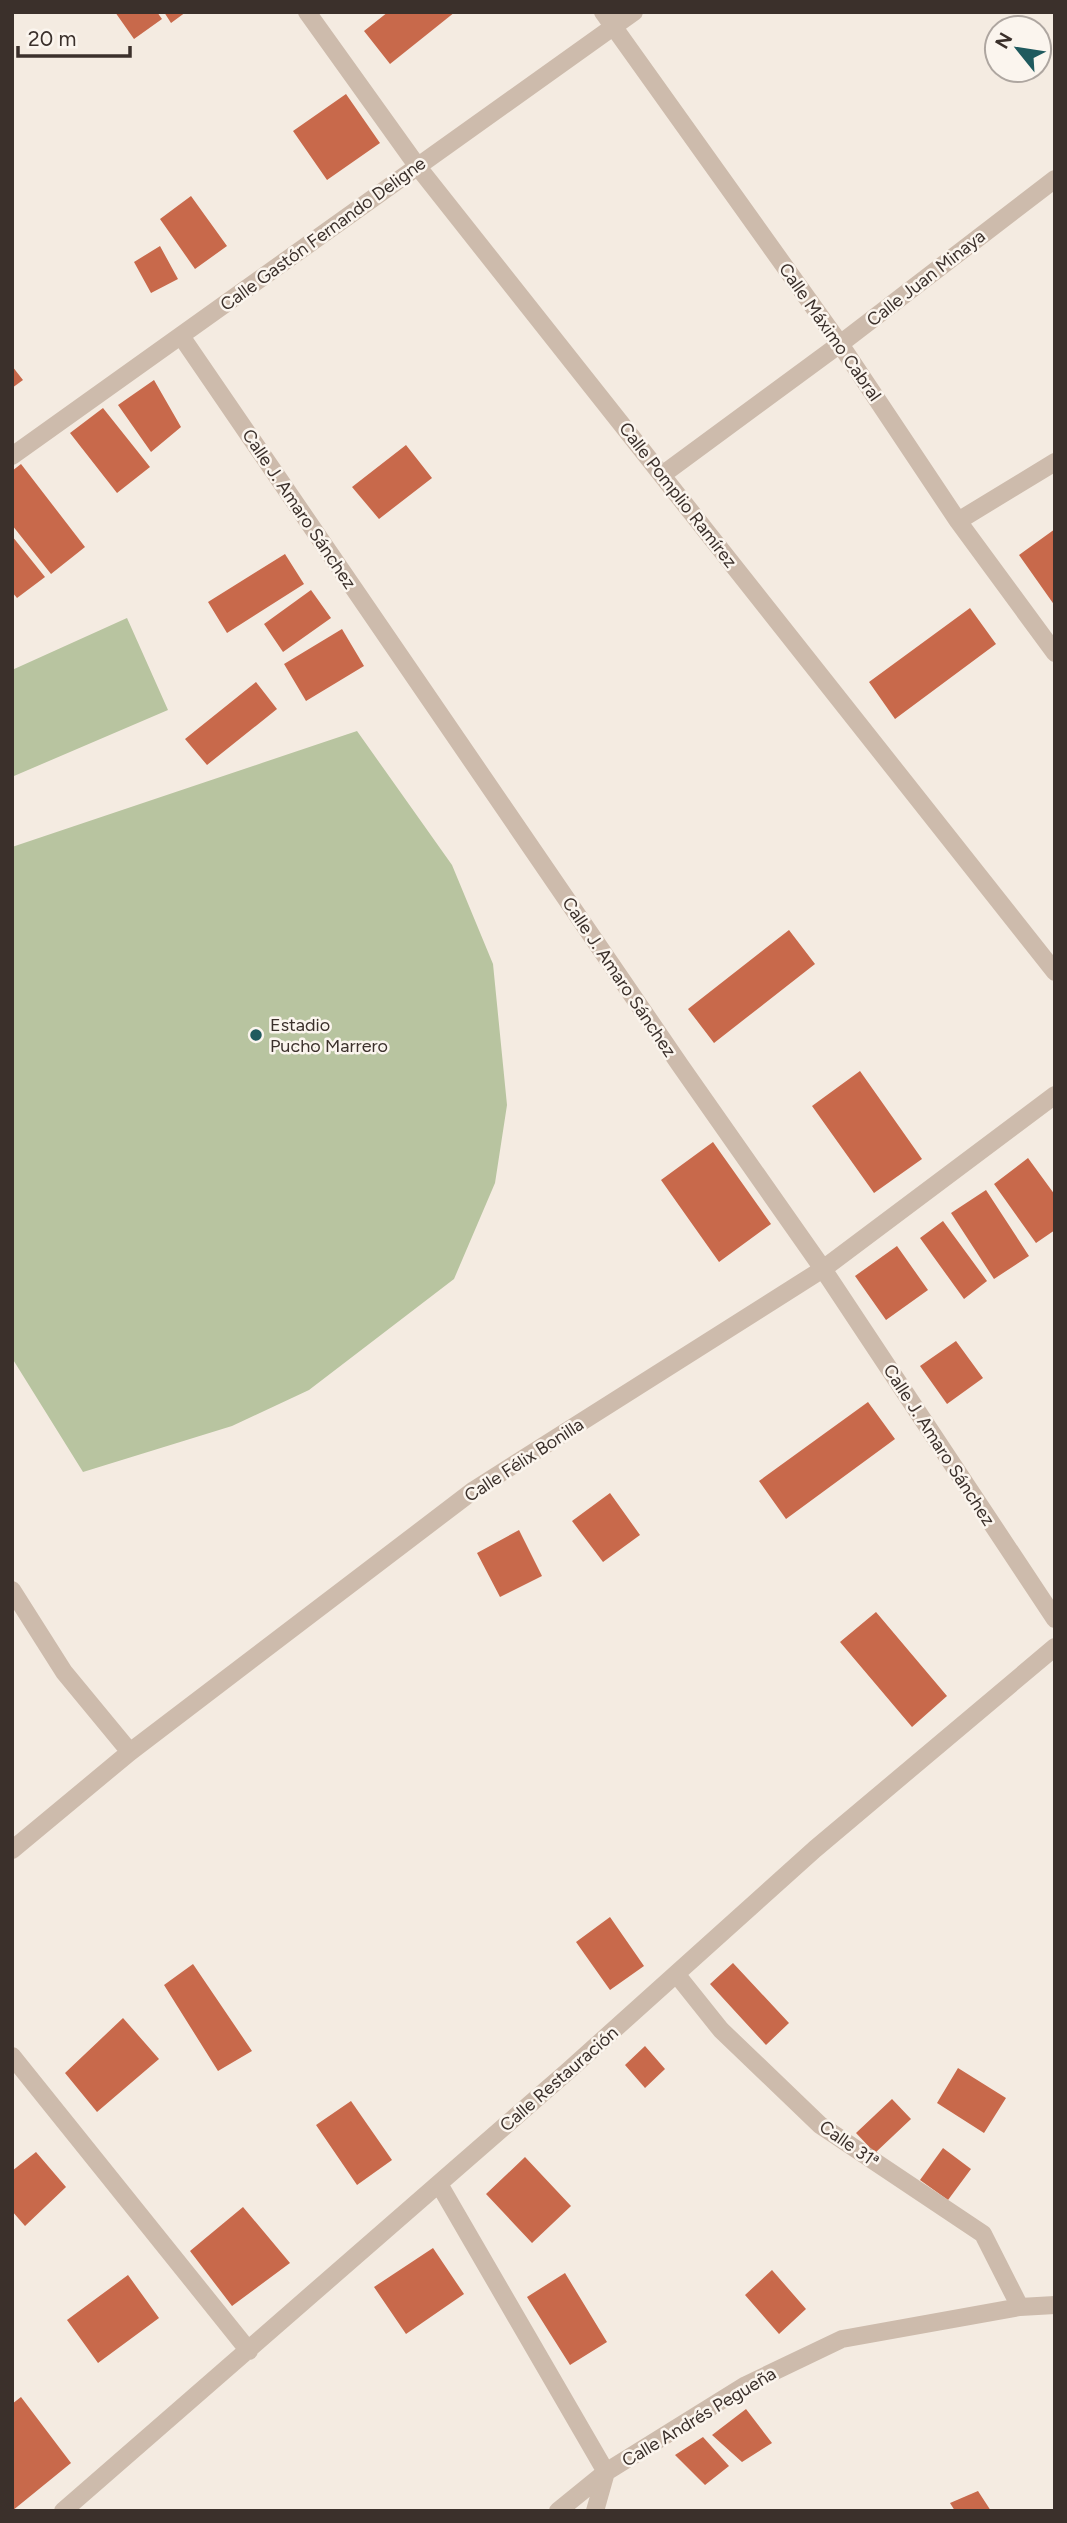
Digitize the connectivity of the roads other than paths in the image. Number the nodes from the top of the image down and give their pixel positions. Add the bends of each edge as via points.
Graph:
1 (307, 12) edge
2 (634, 12) edge
3 (608, 20) edge
4 (418, 167) junction
5 (1055, 179) edge
6 (181, 336) junction
7 (840, 344) junction
8 (12, 456) edge
9 (1055, 462) edge
10 (662, 475) junction
11 (958, 521) junction
12 (1055, 653) edge
13 (1055, 972) edge
14 (1055, 1095) edge
15 (823, 1269) junction
16 (12, 1590) edge
17 (1055, 1619) edge
18 (1055, 1647) edge
19 (130, 1752) junction
20 (12, 1850) edge
21 (677, 1975) junction
22 (12, 2056) edge
23 (439, 2184) junction
24 (1055, 2305) edge
25 (1020, 2306) junction
26 (249, 2351) junction
27 (606, 2472) junction
28 (63, 2511) edge
29 (558, 2511) edge
30 (595, 2511) edge

1 - 4 street, Calle Pomplio Ramírez
2 - 3 street, Calle Gastón Fernando Deligne
3 - 4 street, Calle Gastón Fernando Deligne
3 - 7 street, Calle Máximo Cabral
4 - 6 street, Calle Gastón Fernando Deligne
4 - 10 street, Calle Pomplio Ramírez
5 - 7 street, Calle Juan Minaya
6 - 8 street, Calle Gastón Fernando Deligne
6 - 15 street, Calle J. Amaro Sánchez
7 - 10 street, Calle Juan Minaya
7 - 11 street, Calle Máximo Cabral
9 - 11 street
10 - 13 street, Calle Pomplio Ramírez
11 - 12 street, Calle Máximo Cabral
14 - 15 street, Calle Félix Bonilla
15 - 17 street, Calle J. Amaro Sánchez
15 - 19 street, Calle Félix Bonilla via 474,1490
16 - 19 street via 64,1672
18 - 21 street, Calle Restauración via 815,1849
19 - 20 street, Calle Félix Bonilla
21 - 23 street, Calle Restauración
21 - 25 street, Calle 31ª via 721,2030 820,2126 983,2234
22 - 26 street
23 - 26 street, Calle Restauración
23 - 27 street
24 - 25 street, Calle Andrés Pegueña
25 - 27 street, Calle Andrés Pegueña via 842,2339 746,2385
26 - 28 street, Calle Restauración
27 - 29 street, Calle Andrés Pegueña
27 - 30 street

